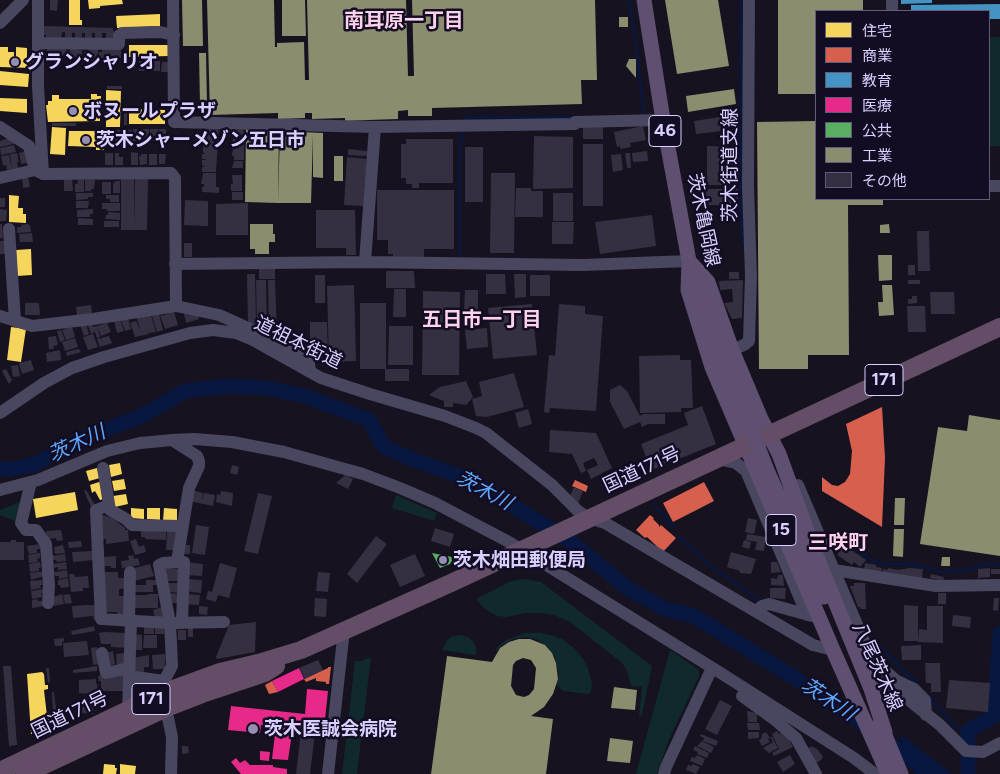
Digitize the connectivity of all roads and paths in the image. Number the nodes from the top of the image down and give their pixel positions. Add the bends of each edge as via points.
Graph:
1 (23, 0) edge
2 (38, 0) edge
3 (174, 0) edge
4 (644, 0) edge
5 (749, 0) edge
6 (0, 23) edge
7 (174, 35) junction
8 (38, 43) junction
9 (663, 120) junction
10 (0, 127) edge
11 (375, 127) junction
12 (39, 172) junction
13 (0, 178) edge
14 (9, 229) dead end
15 (689, 261) junction
16 (365, 262) junction
17 (175, 264) junction
18 (176, 306) junction
19 (0, 316) edge
20 (15, 321) junction
21 (1000, 327) edge
22 (732, 350) junction
23 (310, 372) junction
24 (0, 413) edge
25 (172, 440) junction
26 (756, 440) junction
27 (717, 459) junction
28 (103, 468) dead end
29 (31, 482) junction
30 (0, 490) edge
31 (110, 505) junction
32 (586, 520) junction
33 (182, 526) junction
34 (527, 547) junction
35 (176, 562) junction
36 (834, 570) junction
37 (130, 572) dead end
38 (815, 578) junction
39 (1000, 585) edge
40 (48, 603) dead end
41 (756, 612) junction
42 (130, 622) junction
43 (224, 622) dead end
44 (176, 623) junction
45 (344, 630) junction
46 (301, 650) junction
47 (833, 650) junction
48 (102, 653) dead end
49 (844, 666) junction
50 (714, 669) junction
51 (129, 672) junction
52 (265, 673) junction
53 (166, 686) junction
54 (867, 686) junction
55 (128, 710) junction
56 (926, 715) junction
57 (168, 718) junction
58 (1000, 744) edge
59 (854, 758) junction
60 (8, 772) edge
61 (885, 773) edge
62 (47, 774) edge
63 (171, 774) edge
64 (328, 774) edge
65 (664, 774) edge
66 (816, 774) edge
67 (867, 774) edge
68 (902, 774) edge

1 - 6 street
2 - 8 street
3 - 7 street
4 - 9 main road, 茨木亀岡線 / 46
5 - 22 street, 茨木街道支線 via 749,341
7 - 8 street via 122,33 119,44
7 - 11 street via 174,122
8 - 12 street
9 - 11 street
9 - 15 main road, 茨木亀岡線 / 46
10 - 12 street via 29,146
11 - 16 street
12 - 13 street
12 - 17 street via 171,173 175,178
14 - 20 street
15 - 16 street via 582,264
15 - 22 main road via 708,282
15 - 26 main road, 茨木亀岡線 / 46 via 712,334
15 - 26 main road, 46 via 688,290 712,367
16 - 17 street
17 - 18 street
18 - 20 street via 32,326
18 - 23 street via 218,315 248,328 304,358
19 - 20 street
21 - 26 highway, 国道171号 / 171
22 - 26 main road
23 - 24 street, 道祖本街道 via 236,333 213,330 190,333 72,368
23 - 32 street, 道祖本街道 via 445,416 486,433 552,485
25 - 29 street via 107,451
25 - 33 street via 197,456 199,461 189,488
25 - 34 street via 240,444 284,452 363,474
26 - 27 highway, 国道171号 / 171
26 - 36 street via 779,440
26 - 38 main road, 八尾茨木線 / 15, bridge
26 - 47 main road, 15
26 - 54 main road, 15 via 779,454
27 - 32 highway, 国道171号 / 171
27 - 41 street via 736,463 746,471 810,616 770,604
28 - 31 street
29 - 30 street
29 - 40 street via 21,522 26,530 36,530 46,544
31 - 33 street via 110,510 132,525
31 - 42 street via 96,510 101,619
32 - 34 highway, 国道171号 / 171
32 - 41 street, 道祖本街道 via 605,523
33 - 35 street
34 - 45 highway, 国道171号 / 171
34 - 50 street
35 - 44 street via 184,562
35 - 44 street via 159,565
36 - 39 street via 936,586
36 - 56 street via 872,660 926,700
37 - 42 street
38 - 49 main road, 八尾茨木線 / 15
38 - 54 main road, 八尾茨木線 / 15
41 - 47 street, 道祖本街道 via 812,645
42 - 44 street
42 - 51 street
43 - 44 street
44 - 53 street via 172,666
45 - 46 highway, 国道171号 / 171
45 - 64 street
46 - 52 highway, 国道171号 / 171
46 - 53 highway, 国道171号 / 171
47 - 49 main road, 15
48 - 51 street via 106,673
49 - 61 main road, 15
50 - 59 street
50 - 65 street
50 - 66 street via 719,680 796,738
51 - 53 street
51 - 55 street
52 - 57 highway
52 - 60 highway, 国道171号 / 171 via 184,700 63,755
53 - 55 highway, 国道171号 / 171
54 - 56 street via 889,684
54 - 68 main road, 八尾茨木線 / 15
55 - 60 highway, 国道171号 / 171
56 - 58 street via 966,751 983,752
57 - 62 highway
57 - 63 street via 172,737
59 - 61 street
59 - 67 street

